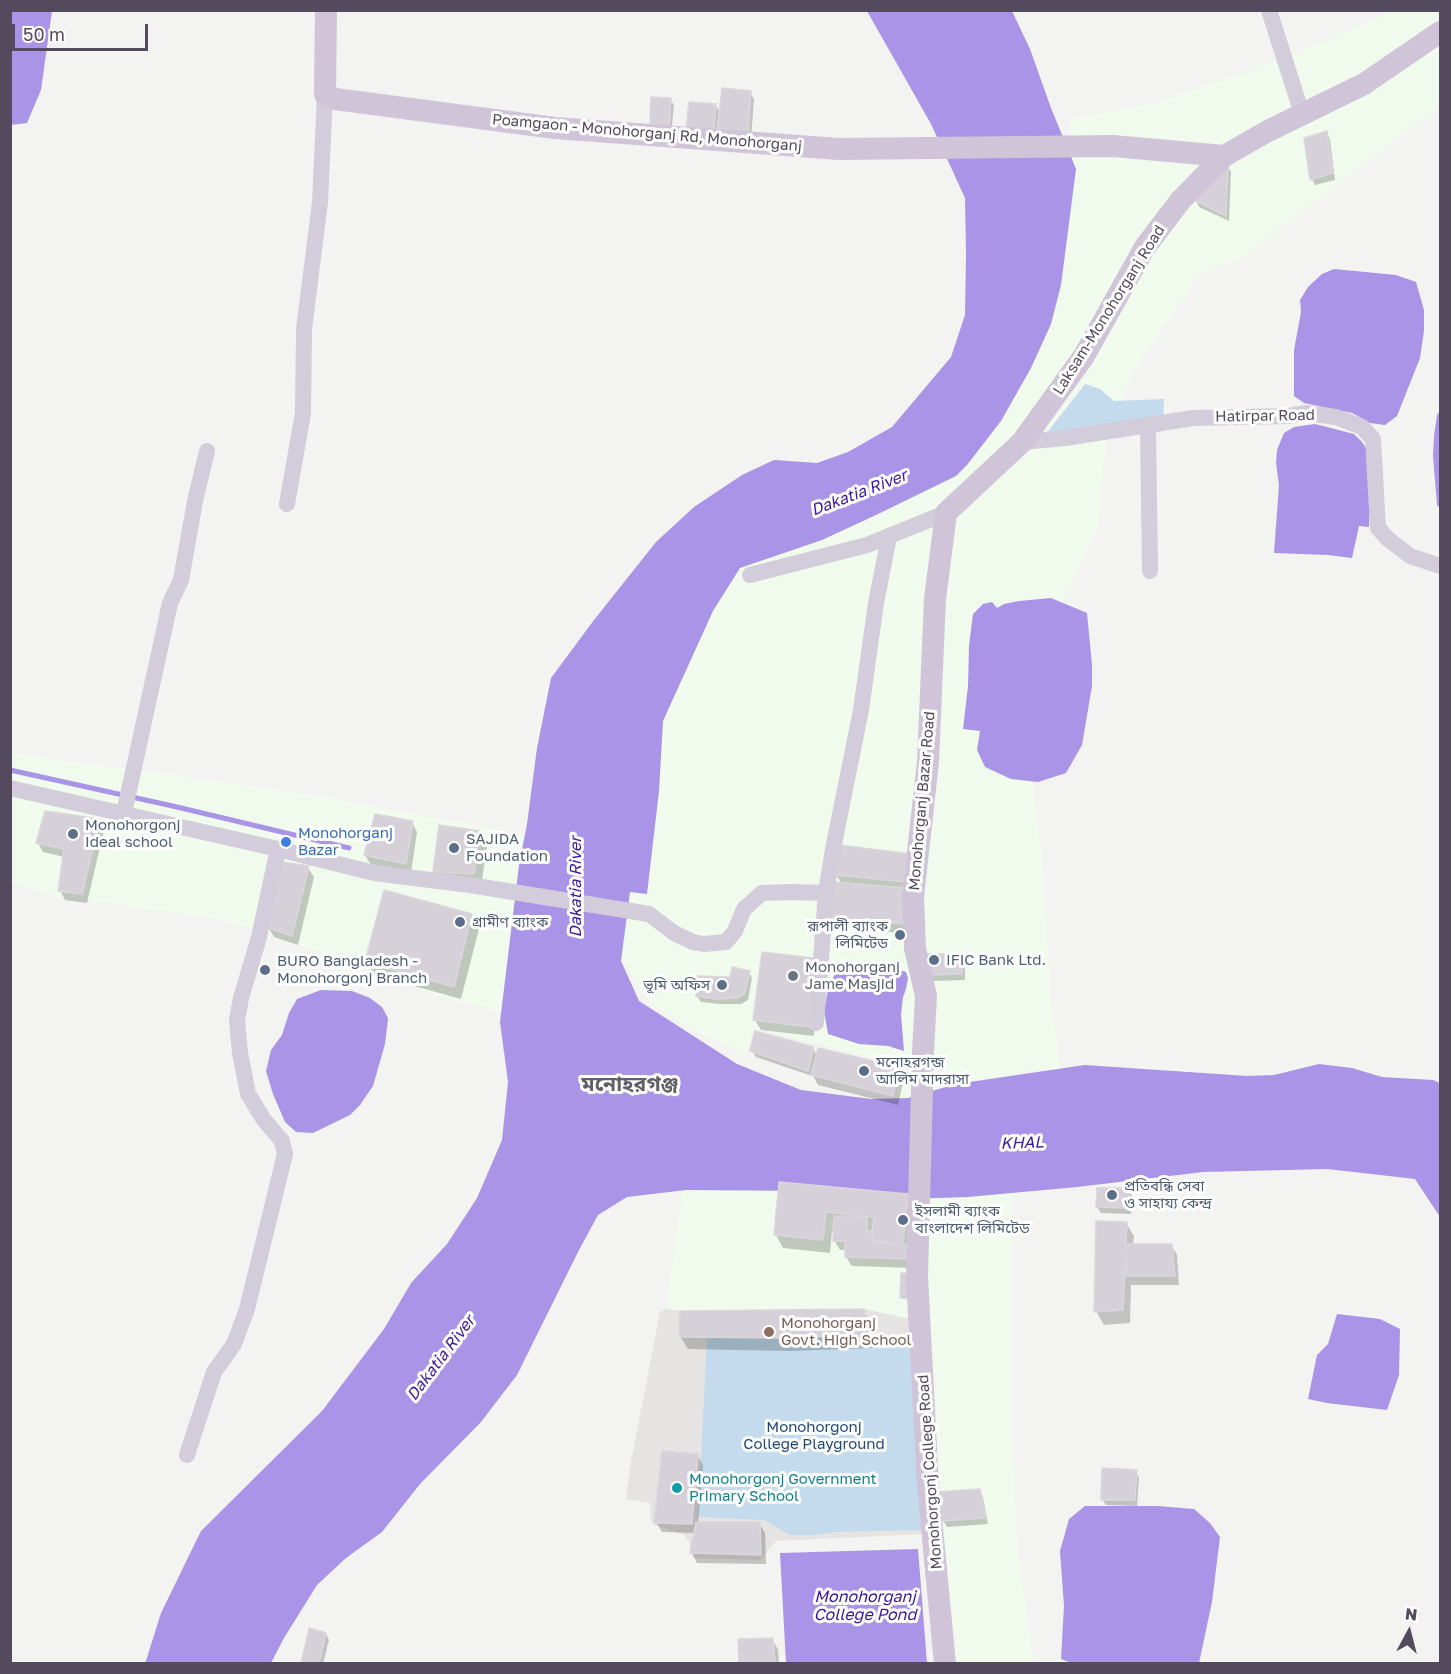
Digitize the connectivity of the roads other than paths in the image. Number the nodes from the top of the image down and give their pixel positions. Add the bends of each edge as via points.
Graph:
1 (326, 10) edge
2 (1269, 10) edge
3 (1440, 32) edge
4 (325, 94) junction
5 (1302, 114) junction
6 (1224, 156) junction
7 (1148, 425) junction
8 (1022, 441) junction
9 (207, 451) dead end
10 (287, 504) dead end
11 (946, 513) junction
12 (889, 537) junction
13 (1440, 567) edge
14 (1150, 572) dead end
15 (750, 575) dead end
16 (10, 788) edge
17 (125, 808) junction
18 (278, 849) junction
19 (826, 893) junction
20 (816, 1023) dead end
21 (920, 1207) joint
22 (188, 1455) dead end
23 (945, 1664) edge

1 - 4 street
2 - 5 street
3 - 5 street, Laksam-Monohorganj Road via 1364,84
4 - 6 street, Poamgaon - Monohorganj Rd, Monohorganj via 336,99 555,128 839,149 1113,146
4 - 10 street via 320,202 304,329 303,412
5 - 6 street, Laksam-Monohorganj Road
6 - 8 street, Laksam-Monohorganj Road via 1180,201 1145,248 1084,356
7 - 8 street, Hatirpar Road
7 - 13 street, Hatirpar Road via 1193,418 1306,413 1336,417 1362,427 1373,439 1378,528 1410,556
7 - 14 street
8 - 11 street, Laksam-Monohorganj Road
9 - 17 street via 181,580 170,603
11 - 12 street
11 - 21 street, Monohorganj Bazar Road via 935,599 928,762 913,897 915,948 926,996
12 - 15 street
12 - 19 street
16 - 17 street
17 - 18 street
18 - 19 street via 374,873 650,914 674,933 704,944 726,942 744,909 762,893
18 - 22 street via 237,1020 248,1094 282,1141 285,1154 247,1309 234,1344 214,1372
19 - 20 street
21 - 23 street, Monohorgonj College Road via 917,1276 927,1486

